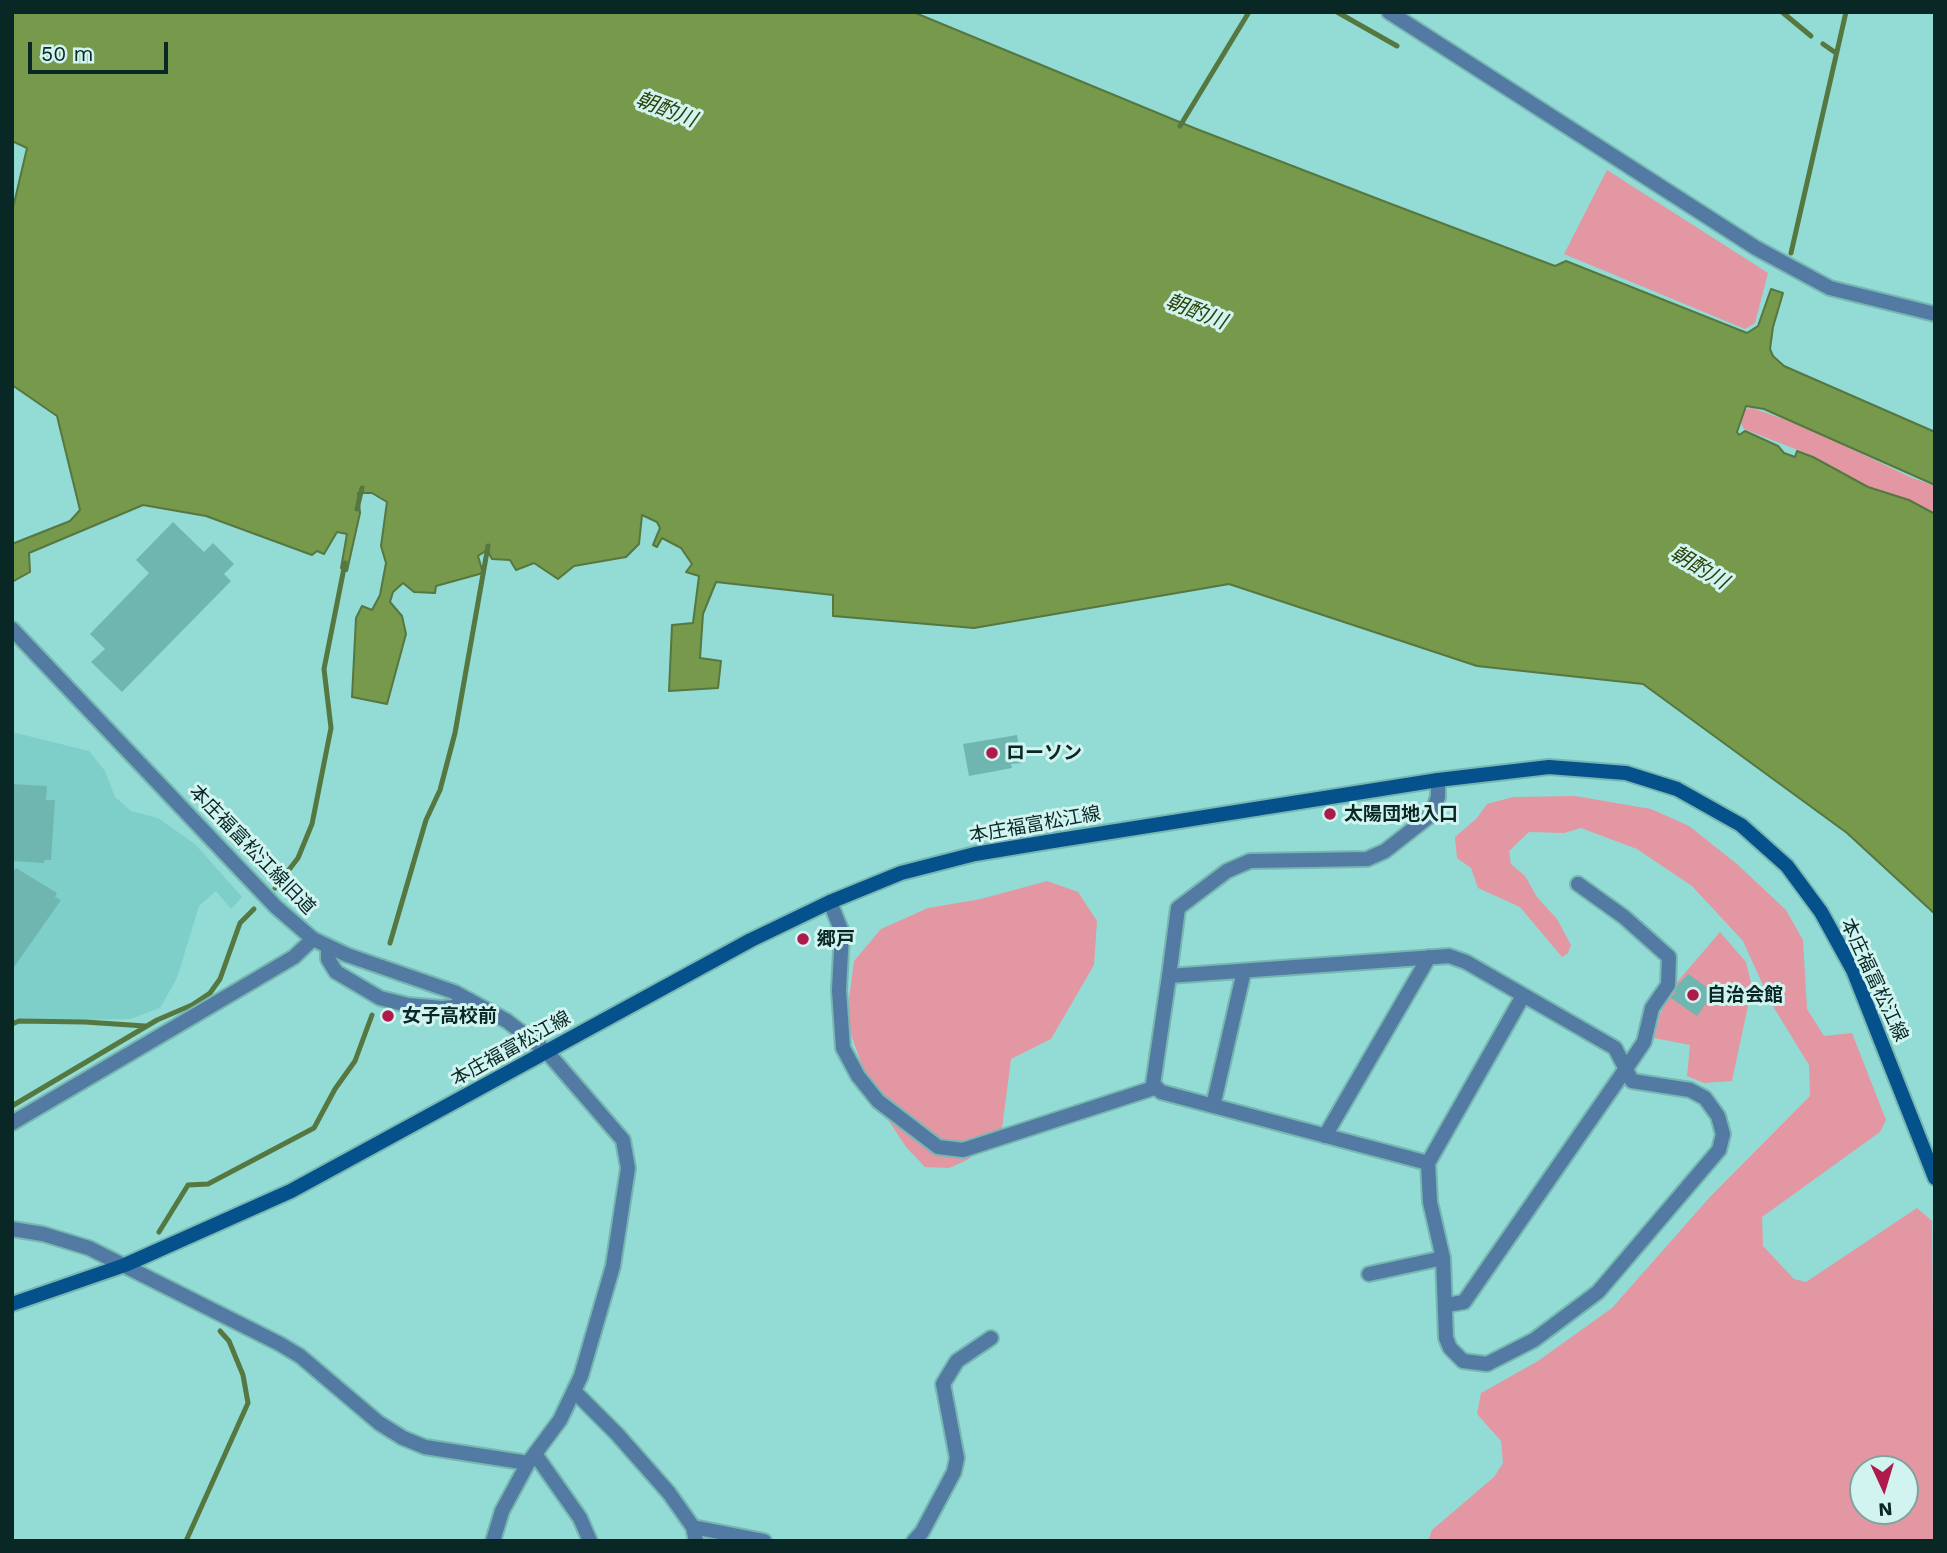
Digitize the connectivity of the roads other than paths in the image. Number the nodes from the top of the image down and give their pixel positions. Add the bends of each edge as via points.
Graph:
1 (1390, 12) edge
2 (1935, 314) edge
3 (12, 629) edge
4 (1438, 780) junction
5 (1578, 884) dead end
6 (830, 902) junction
7 (313, 939) junction
8 (328, 947) junction
9 (1429, 957) junction
10 (1244, 971) junction
11 (1169, 976) junction
12 (1523, 996) junction
13 (469, 1000) junction
14 (547, 1052) junction
15 (1625, 1070) junction
16 (1154, 1088) junction
17 (1213, 1106) junction
18 (12, 1123) edge
19 (1325, 1136) junction
20 (1428, 1164) junction
21 (1935, 1178) edge
22 (12, 1229) edge
23 (1443, 1258) junction
24 (125, 1265) junction
25 (1369, 1274) dead end
26 (12, 1304) edge
27 (1447, 1306) junction
28 (991, 1338) dead end
29 (574, 1391) junction
30 (532, 1459) junction
31 (694, 1534) edge
32 (493, 1541) edge
33 (590, 1541) edge
34 (764, 1541) edge
35 (914, 1541) edge

1 - 2 street via 1756,248 1830,288
3 - 7 street, 本庄福富松江線旧道 via 276,907
4 - 6 main road, 本庄福富松江線 via 975,854 901,873
4 - 11 street via 1438,797 1430,814 1385,851 1367,859 1250,861 1227,871 1178,908
4 - 21 main road, 本庄福富松江線 via 1549,767 1600,769 1677,789 1741,825 1787,866 1832,931 1853,970
5 - 15 street via 1670,957 1668,985 1652,1008 1644,1042
6 - 14 main road, 本庄福富松江線
6 - 16 street via 842,932 843,1048 877,1101 938,1147 963,1150
7 - 8 street, 本庄福富松江線旧道
7 - 18 street via 294,957
8 - 13 street, 本庄福富松江線旧道
8 - 13 street via 335,972 380,998 442,1008
9 - 10 street
9 - 12 street via 1448,956 1466,962
9 - 19 street
10 - 11 street
10 - 17 street
11 - 16 street
12 - 15 street via 1615,1048
12 - 20 street
13 - 14 street, 本庄福富松江線旧道 via 507,1021
14 - 24 main road, 本庄福富松江線 via 291,1191
14 - 29 street, 本庄福富松江線旧道 via 623,1140 628,1168 613,1266
15 - 27 street via 1464,1302
15 - 27 street via 1632,1081 1690,1090 1705,1098 1718,1116 1723,1134 1718,1150 1598,1292 1534,1340 1487,1364 1463,1361 1446,1338
16 - 17 street
17 - 19 street
19 - 20 street
20 - 23 street via 1430,1202
22 - 24 street via 89,1248
23 - 25 street
23 - 27 street
24 - 26 main road, 本庄福富松江線
24 - 30 street via 300,1356 403,1438 436,1449
28 - 35 street via 957,1361 943,1384 957,1458 954,1472
29 - 30 street, 本庄福富松江線旧道
29 - 31 street via 626,1443
30 - 32 street, 本庄福富松江線旧道 via 502,1511
30 - 33 street via 580,1518
31 - 34 street

